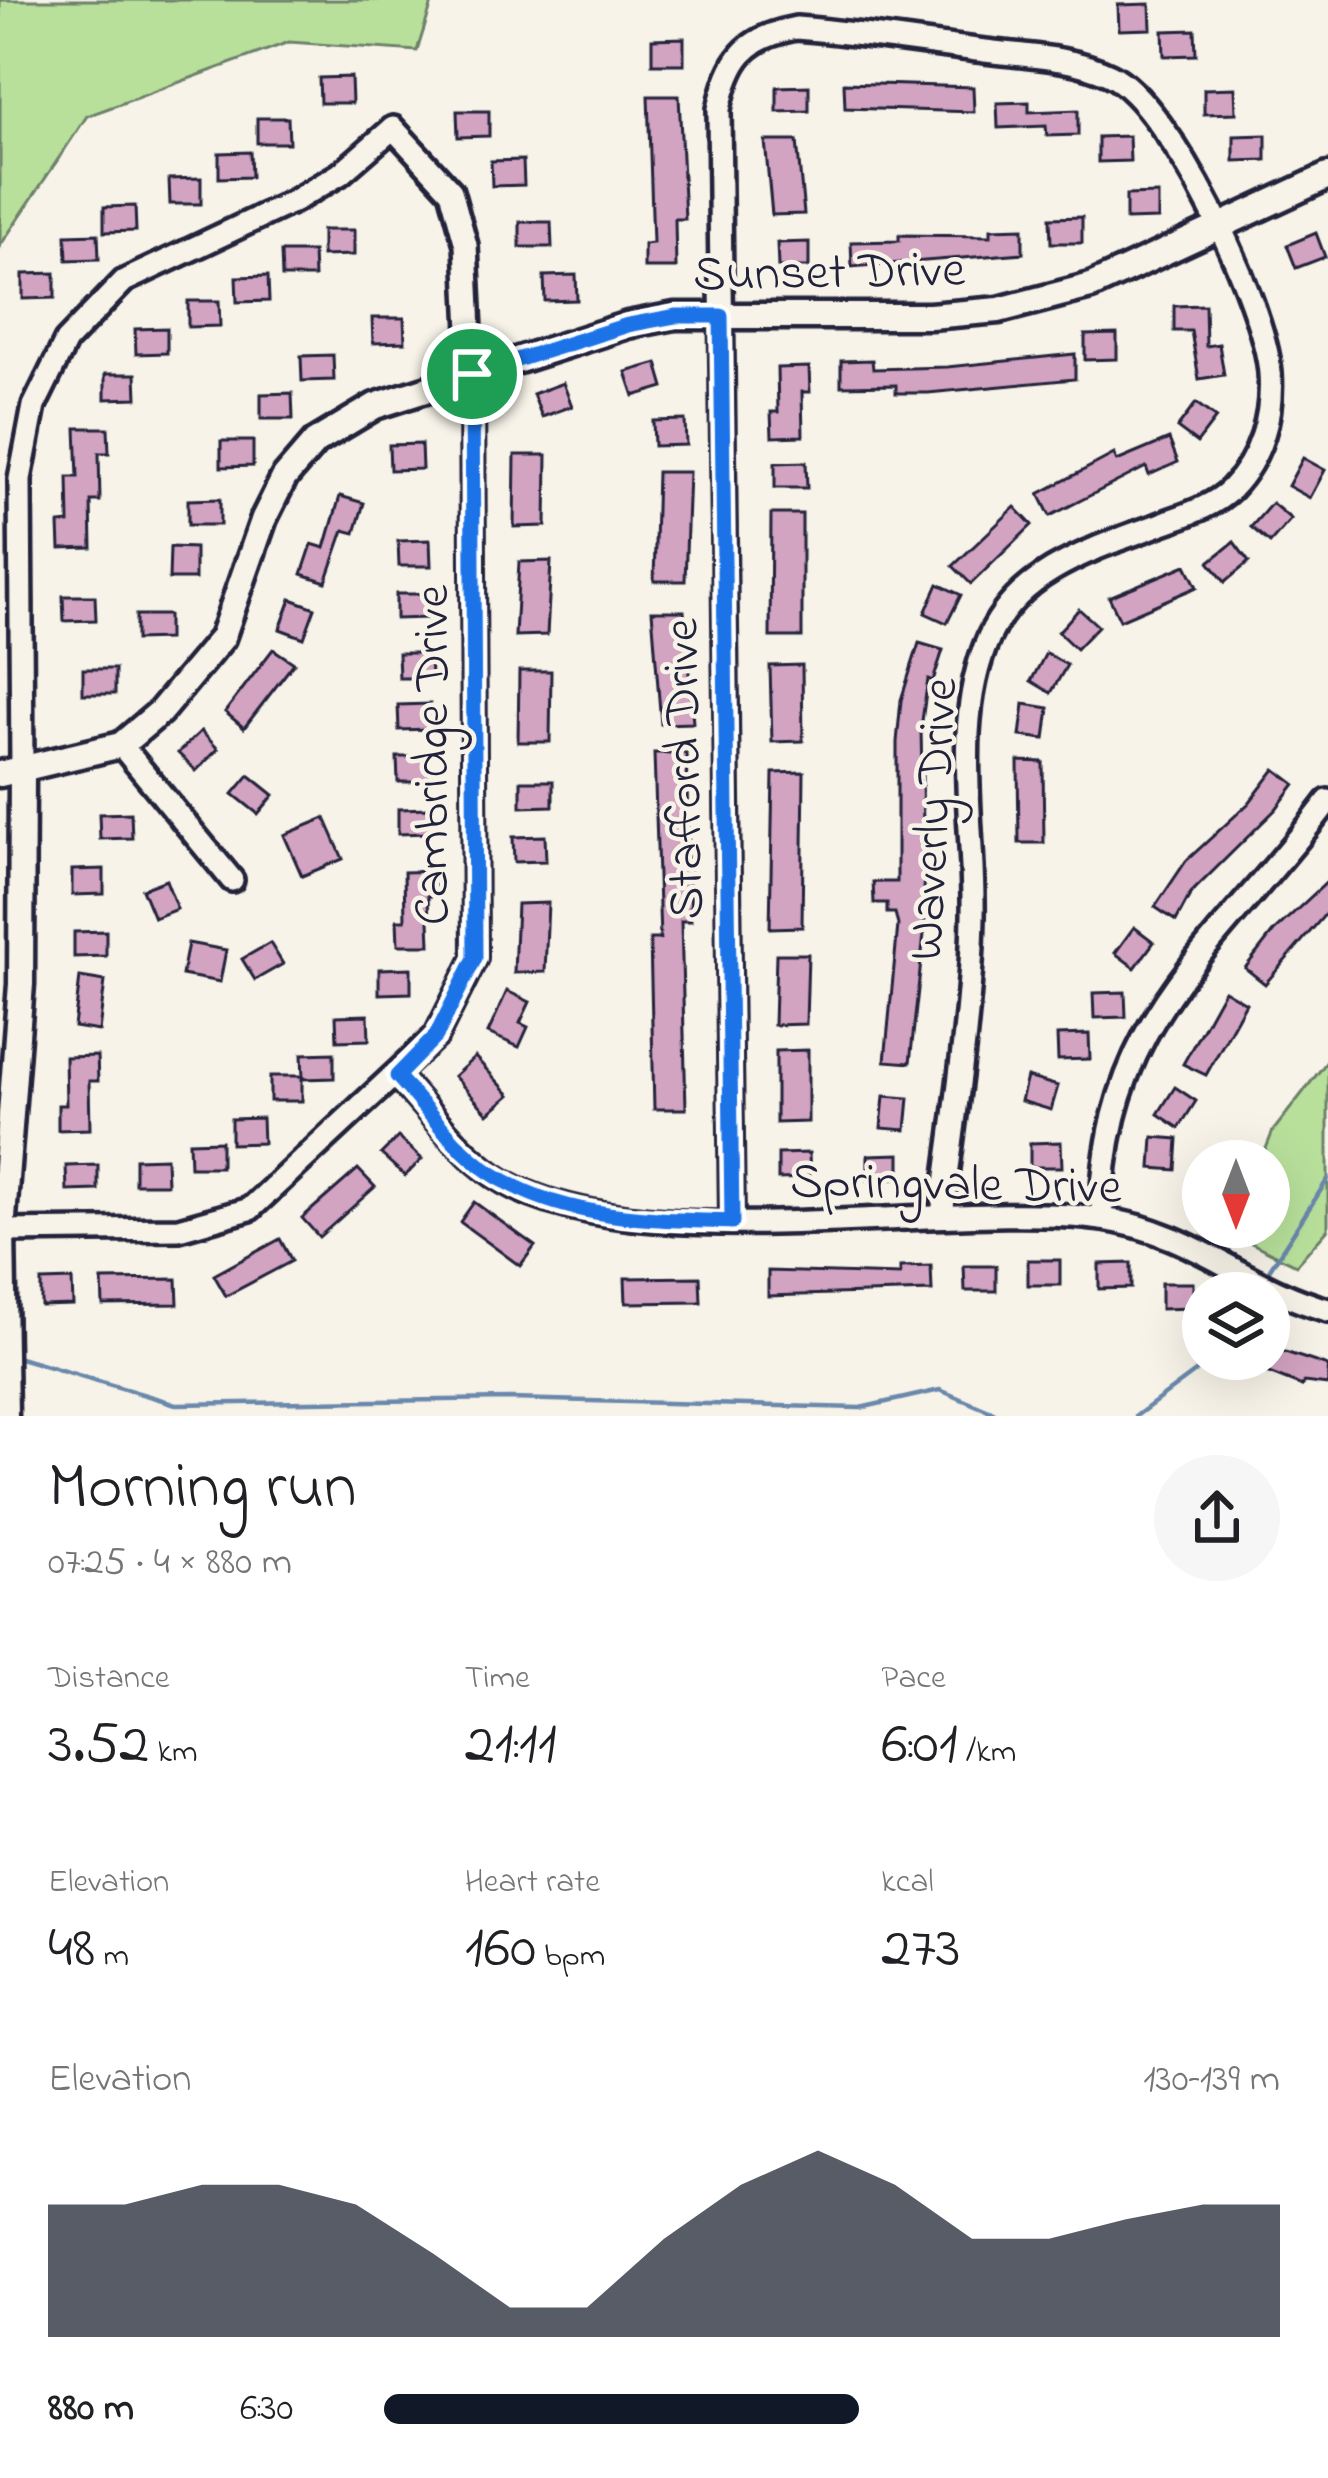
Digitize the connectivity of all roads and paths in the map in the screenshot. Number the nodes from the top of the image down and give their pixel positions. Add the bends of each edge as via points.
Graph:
1 (1328, 176) edge
2 (1220, 230) junction
3 (721, 316) junction
4 (472, 374) junction
5 (121, 745) junction
6 (11, 772) edge
7 (1328, 801) edge
8 (232, 880) dead end
9 (397, 1076) junction
10 (942, 1215) junction
11 (1102, 1220) junction
12 (732, 1222) junction
13 (2, 1231) edge
14 (1328, 1310) edge
15 (5, 1416) edge

1 - 2 street, Sunset Drive
2 - 3 street, Sunset Drive via 1091,286 999,310
2 - 3 street, Waverly Drive via 1165,129 1138,92 1109,74 1064,61 796,28 740,49 726,78 719,109
2 - 10 street, Waverly Drive via 1264,334 1270,374 1269,419 1252,463 1228,493 1199,509 1046,573 1015,598 975,676 973,920
3 - 4 street, Sunset Drive via 628,325
3 - 12 street, Stafford Drive
4 - 5 street, Sunset Drive via 375,406 314,442 264,518 222,638 192,680
4 - 6 street, Cambridge Drive via 460,214 451,190 393,128 294,201 124,281 66,341 34,406 20,478
4 - 9 street, Cambridge Drive via 475,958 436,1036
5 - 6 street, Sunset Drive
5 - 8 street
6 - 13 street via 21,983
7 - 11 street via 1199,952 1131,1055 1107,1132
9 - 12 street, Springvale Drive via 485,1170 547,1202 624,1218
9 - 13 street, Cambridge Drive via 250,1209 179,1229
10 - 11 street, Springvale Drive
10 - 12 street, Springvale Drive
11 - 14 street, Springvale Drive via 1187,1241
13 - 15 street

